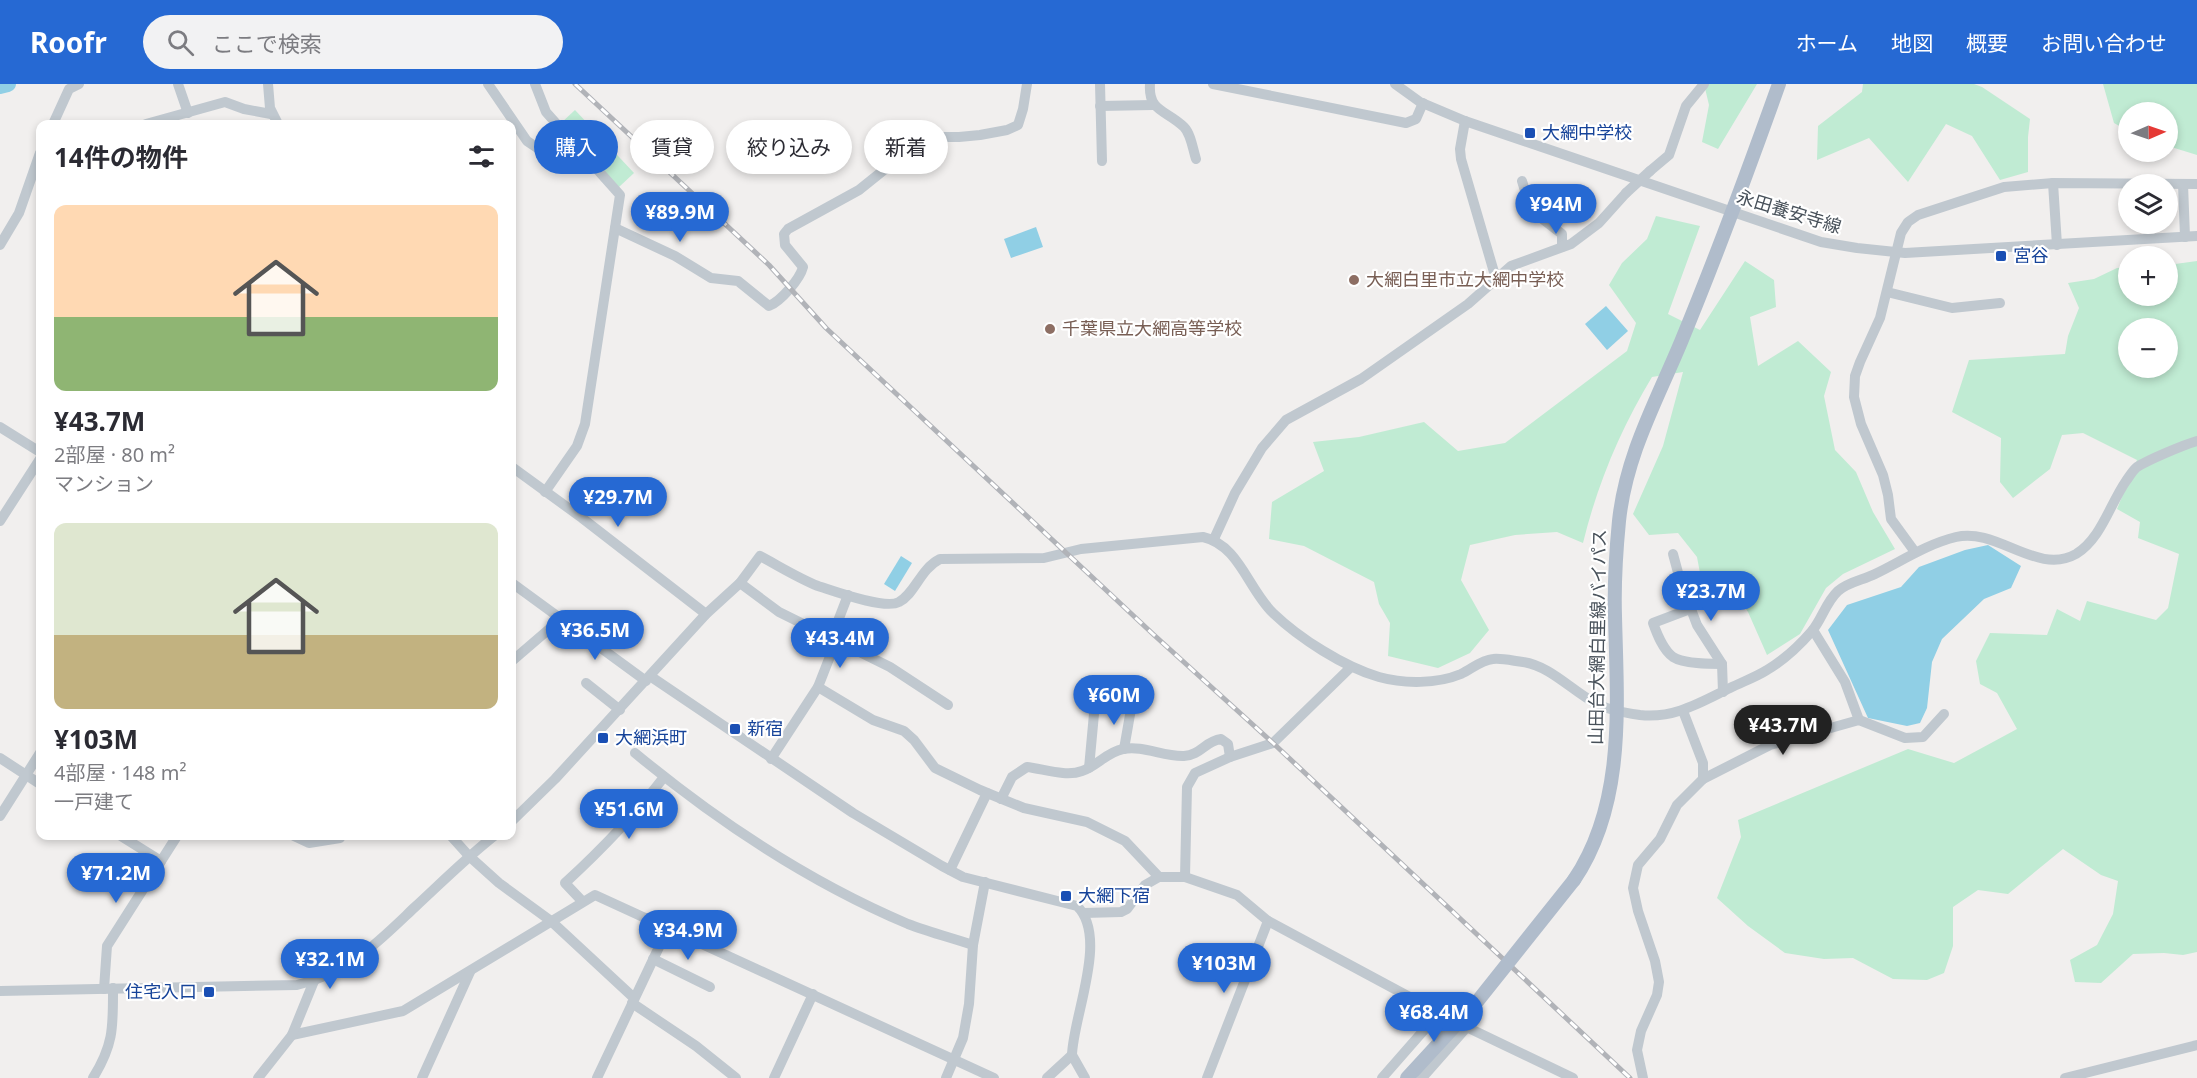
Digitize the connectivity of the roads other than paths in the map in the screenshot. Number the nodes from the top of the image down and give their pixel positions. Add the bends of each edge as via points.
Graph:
1 (177, 84) edge
2 (268, 84) edge
3 (488, 84) edge
4 (535, 84) edge
5 (1027, 84) edge
6 (1100, 84) edge
7 (1150, 84) edge
8 (1213, 84) edge
9 (1395, 84) edge
10 (1704, 84) edge
11 (1779, 84) edge
12 (74, 86) edge
13 (1423, 103) junction
14 (1153, 105) junction
15 (1100, 106) junction
16 (188, 113) junction
17 (55, 120) edge
18 (161, 120) edge
19 (271, 120) edge
20 (274, 120) edge
21 (513, 120) edge
22 (553, 120) edge
23 (1465, 121) junction
24 (516, 125) edge
25 (534, 146) edge
26 (1196, 159) dead end
27 (1102, 160) dead end
28 (36, 164) edge
29 (601, 174) edge
30 (1522, 181) dead end
31 (2053, 183) junction
32 (2183, 184) junction
33 (2197, 184) edge
34 (1732, 213) junction
35 (615, 228) junction
36 (2197, 236) edge
37 (2185, 237) junction
38 (0, 245) edge
39 (2057, 245) junction
40 (1562, 248) junction
41 (1897, 253) junction
42 (1496, 279) junction
43 (1887, 292) junction
44 (2000, 303) dead end
45 (0, 427) edge
46 (2197, 441) edge
47 (36, 450) edge
48 (36, 465) edge
49 (516, 470) edge
50 (545, 492) junction
51 (0, 521) edge
52 (1214, 539) junction
53 (1915, 552) junction
54 (1673, 554) dead end
55 (740, 583) junction
56 (516, 586) edge
57 (848, 595) junction
58 (1690, 609) junction
59 (706, 614) junction
60 (562, 618) junction
61 (1813, 630) junction
62 (833, 640) junction
63 (516, 658) edge
64 (1722, 664) junction
65 (1351, 667) junction
66 (648, 679) junction
67 (586, 683) dead end
68 (818, 687) junction
69 (1723, 692) junction
70 (948, 705) dead end
71 (1131, 709) dead end
72 (620, 710) junction
73 (1618, 710) junction
74 (1683, 711) junction
75 (1094, 714) dead end
76 (1944, 714) dead end
77 (1859, 720) junction
78 (1124, 749) junction
79 (635, 753) dead end
80 (1230, 757) junction
81 (0, 758) edge
82 (771, 759) junction
83 (36, 760) edge
84 (1089, 768) junction
85 (27, 775) junction
86 (664, 777) junction
87 (1702, 779) junction
88 (36, 781) edge
89 (987, 793) junction
90 (1001, 799) junction
91 (0, 816) edge
92 (516, 817) edge
93 (128, 840) edge
94 (174, 840) edge
95 (303, 840) edge
96 (328, 840) edge
97 (455, 840) edge
98 (489, 840) edge
99 (469, 856) junction
100 (161, 861) junction
101 (950, 870) junction
102 (1159, 877) junction
103 (1185, 877) junction
104 (985, 882) junction
105 (582, 901) junction
106 (1084, 913) junction
107 (551, 921) junction
108 (1268, 921) junction
109 (668, 928) junction
110 (973, 945) junction
111 (653, 959) junction
112 (471, 971) junction
113 (314, 981) junction
114 (710, 987) dead end
115 (109, 988) junction
116 (0, 991) edge
117 (813, 994) junction
118 (633, 1001) junction
119 (1439, 1013) junction
120 (1467, 1027) junction
121 (292, 1035) junction
122 (2197, 1045) edge
123 (1072, 1055) junction
124 (955, 1059) junction
125 (93, 1078) edge
126 (258, 1078) edge
127 (422, 1078) edge
128 (597, 1078) edge
129 (736, 1078) edge
130 (774, 1078) edge
131 (946, 1078) edge
132 (994, 1078) edge
133 (1047, 1078) edge
134 (1085, 1078) edge
135 (1207, 1078) edge
136 (1382, 1078) edge
137 (1407, 1078) edge
138 (1422, 1078) edge
139 (1573, 1078) edge
140 (1643, 1078) edge
141 (2065, 1078) edge

1 - 16 street
2 - 20 street
3 - 21 street
4 - 22 street
5 - 35 street via 1018,124 980,135 930,137 859,190 788,229 784,234 786,245 803,267 777,302 769,306 738,281 711,278
6 - 15 street
7 - 14 street
8 - 13 street via 1406,123 1416,119
9 - 13 street, 永田養安寺線
10 - 40 street, bridge via 1686,106 1669,155 1599,223
11 - 34 main road, 山田台大網白里線バイパス
12 - 17 street
13 - 23 street, 永田養安寺線
14 - 15 street
14 - 26 street via 1186,129
15 - 27 street
16 - 18 street
16 - 19 street via 225,102
23 - 34 street, 永田養安寺線
23 - 42 street via 1461,159
24 - 25 street
28 - 38 street via 19,213
29 - 35 street via 620,195
30 - 40 street via 1531,210 1562,234
31 - 32 street
31 - 39 street
31 - 41 street via 2004,187 1918,214 1901,233
32 - 33 street
32 - 37 street
34 - 41 street, 永田養安寺線 via 1821,242
34 - 73 main road, 山田台大網白里線バイパス via 1629,464 1619,520 1614,613
35 - 50 street via 585,424 577,446
36 - 37 street, 永田養安寺線
37 - 39 street, 永田養安寺線
39 - 41 street, 永田養安寺線
40 - 42 street via 1511,266
41 - 43 street
42 - 52 street via 1468,304 1361,379 1279,426 1235,493
43 - 44 street via 1952,308
43 - 53 street via 1860,362 1854,396 1883,476 1891,519
45 - 47 street
46 - 53 street via 2136,468 2085,547 2067,558 2047,559 1971,535 1957,536
48 - 51 street
49 - 50 street
50 - 59 street
52 - 57 street via 1192,537 1081,549 1044,558 940,559 930,564 902,601 881,603
52 - 65 street via 1231,553 1272,612
53 - 61 street via 1836,592
54 - 58 street
55 - 57 street via 760,556 816,585
55 - 59 street
55 - 62 street via 779,612
56 - 60 street
57 - 62 street
58 - 64 street
58 - 64 street via 1653,623 1658,638 1673,657
59 - 66 street
60 - 63 street
60 - 66 street
61 - 69 street via 1789,655
61 - 77 street via 1845,682
62 - 68 street
62 - 70 street via 890,667
64 - 69 street
65 - 73 street via 1381,678 1434,681 1493,659 1527,662 1598,705
65 - 80 street via 1273,743
66 - 72 street
66 - 82 street
67 - 72 street
68 - 82 street
68 - 89 street via 873,720 904,731 935,768
69 - 74 street
71 - 78 street
72 - 92 street
73 - 74 street via 1643,716
73 - 137 main road, 山田台大網白里線バイパス, bridge via 1609,795 1587,861 1483,994
74 - 87 street via 1703,763
75 - 84 street
76 - 77 street via 1923,737 1905,738
77 - 87 street via 1770,745
78 - 80 street via 1185,756 1221,739 1228,744
78 - 84 street via 1110,753
79 - 86 street
80 - 103 street via 1195,773 1186,787
81 - 85 street
82 - 101 street
83 - 85 street
84 - 90 street via 1069,774 1027,766 1012,777
85 - 88 street
85 - 91 street
86 - 105 street via 639,809 565,883
86 - 110 street via 824,883 910,924
87 - 140 street via 1677,805 1660,839 1638,865 1633,888 1659,982 1637,1050
89 - 90 street
89 - 101 street
90 - 102 street via 1087,822 1125,841
93 - 100 street
94 - 100 street
95 - 96 street
97 - 99 street
98 - 99 street
99 - 107 street
99 - 113 street via 365,954
100 - 115 street via 107,946
101 - 104 street
102 - 103 street
102 - 106 street via 1145,885 1121,912
103 - 108 street via 1237,895
104 - 106 street via 1077,906
104 - 110 street
105 - 107 street
105 - 109 street via 595,895
106 - 123 street via 1088,924 1087,981
107 - 112 street
107 - 118 street
108 - 119 street
108 - 135 street
109 - 111 street
109 - 117 street
110 - 124 street via 969,1004
111 - 114 street
111 - 118 street
112 - 121 street via 403,1011
112 - 127 street
113 - 115 street via 297,986
113 - 121 street
115 - 116 street
115 - 125 street via 114,1029
117 - 124 street
117 - 130 street
118 - 128 street
118 - 129 street
119 - 120 street
119 - 136 street
120 - 138 street
120 - 139 street
121 - 126 street
122 - 141 street
123 - 133 street
123 - 134 street
124 - 131 street
124 - 132 street

